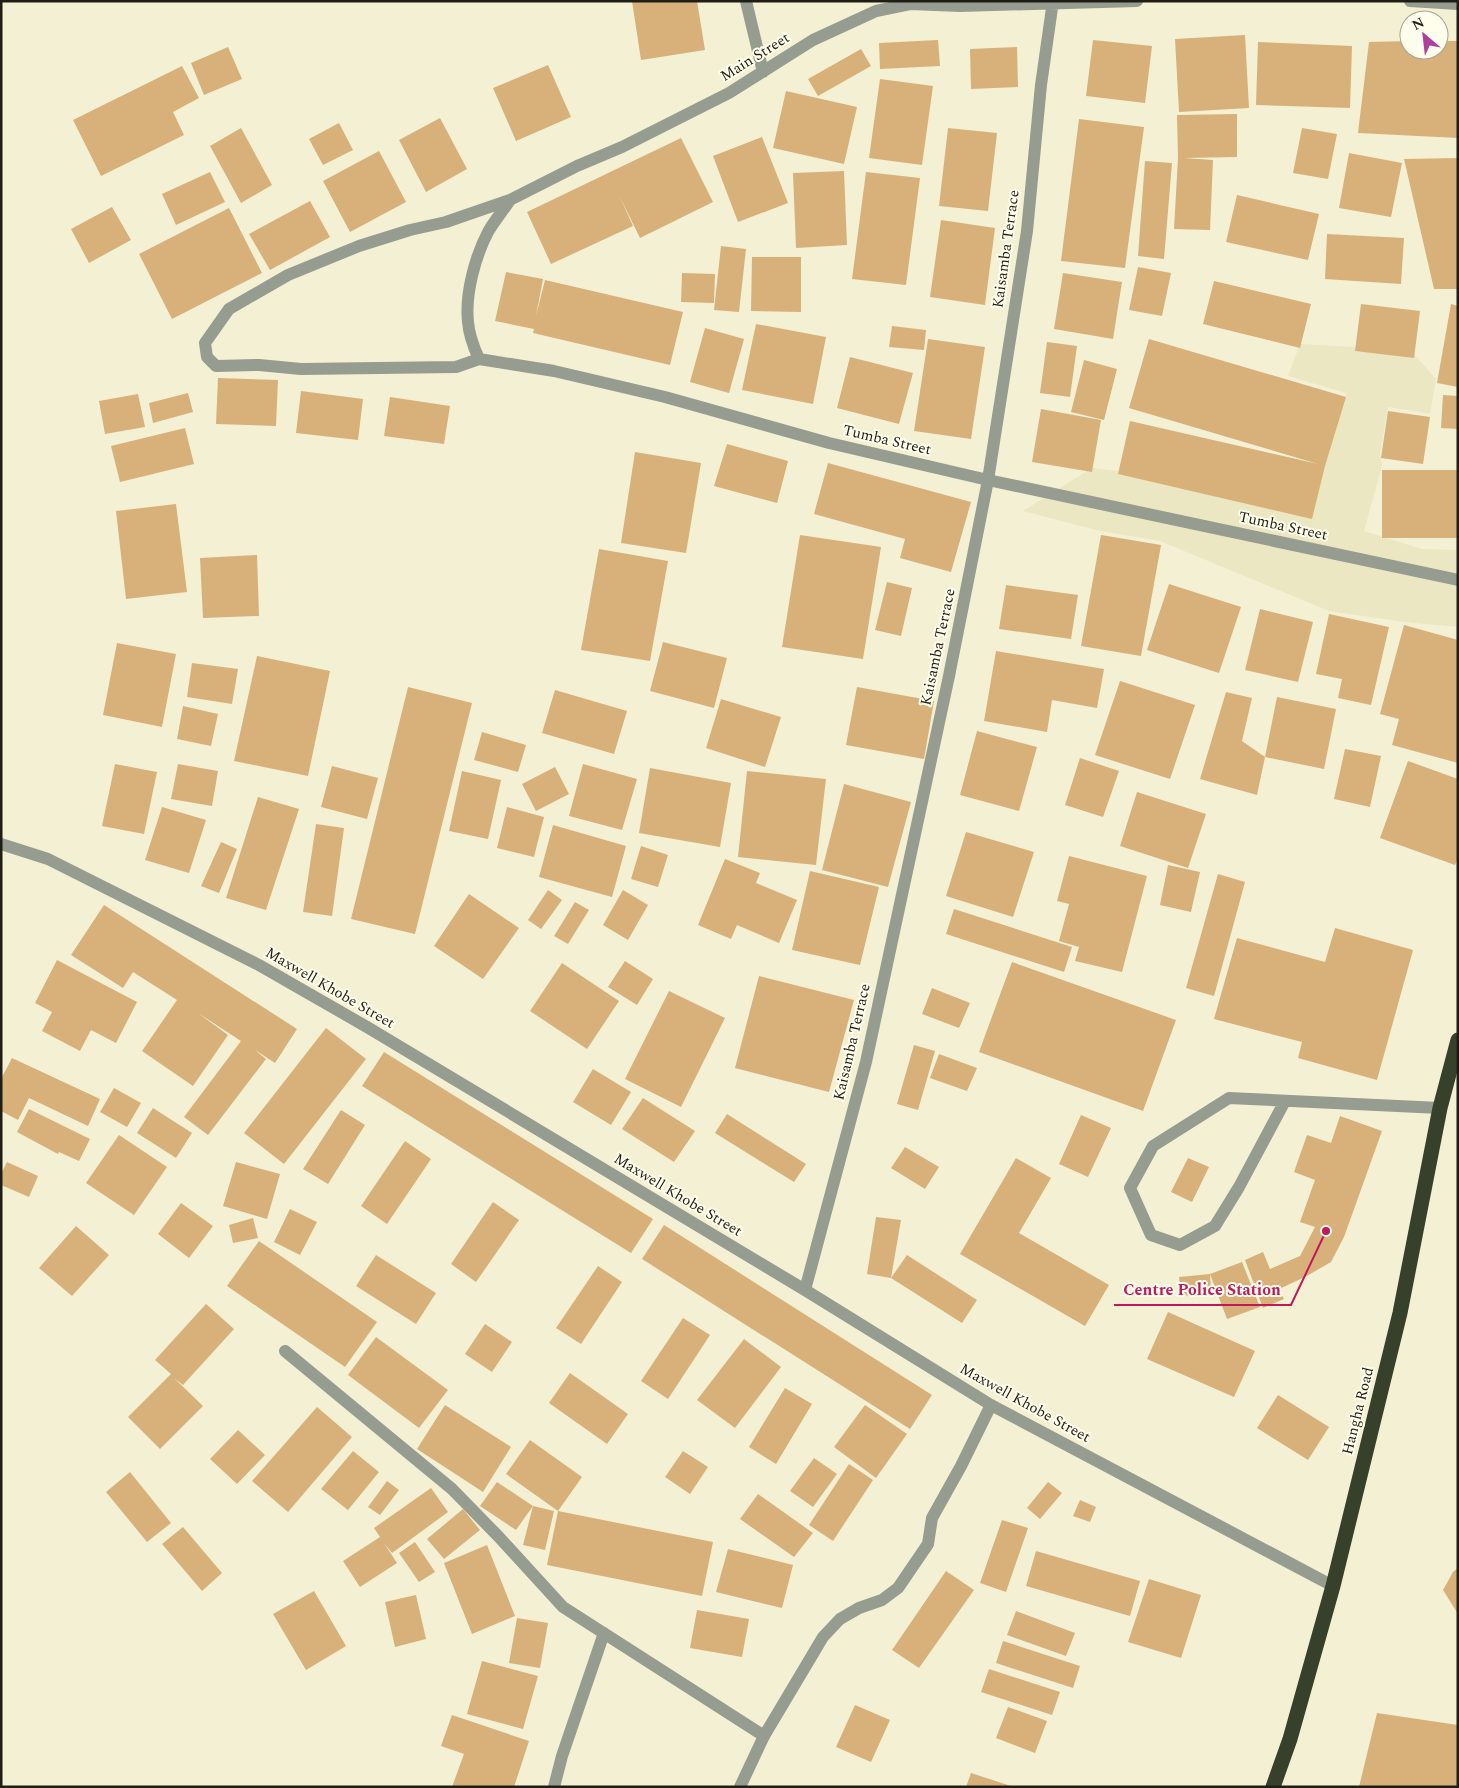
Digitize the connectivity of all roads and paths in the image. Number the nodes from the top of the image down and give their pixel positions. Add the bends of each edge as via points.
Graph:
1 (746, 1) edge
2 (1137, 1) edge
3 (1410, 1) edge
4 (1053, 3) edge
5 (1458, 4) edge
6 (763, 72) junction
7 (510, 200) junction
8 (479, 359) junction
9 (988, 480) junction
10 (1458, 580) edge
11 (1, 844) edge
12 (1458, 1040) edge
13 (1285, 1101) junction
14 (1440, 1108) junction
15 (805, 1290) junction
16 (285, 1351) dead end
17 (991, 1405) junction
18 (1333, 1586) junction
19 (604, 1633) junction
20 (764, 1736) junction
21 (554, 1787) edge
22 (740, 1787) edge
23 (1273, 1787) edge

1 - 6 street
2 - 4 street, Main Street
3 - 5 street
4 - 6 street, Main Street via 910,4 876,11 813,40
4 - 9 street, Kaisamba Terrace via 1026,230
6 - 7 street, Main Street via 729,93
7 - 8 street via 488,232 474,263 468,322
7 - 8 street, Main Street via 359,246 288,275 229,309 205,342 207,357 216,366 301,369 456,367
8 - 9 street, Tumba Street via 554,371 665,397 829,444
9 - 10 street, Tumba Street
9 - 15 street, Kaisamba Terrace via 866,1062
11 - 15 street, Maxwell Khobe Street via 48,860 259,965
12 - 14 highway, Hangha Road
13 - 13 street via 1229,1098 1153,1146 1130,1188 1151,1235 1180,1245 1215,1226
13 - 14 street
14 - 18 highway, Hangha Road via 1400,1313
15 - 17 street, Maxwell Khobe Street
16 - 19 street via 452,1489 563,1607
17 - 18 street, Maxwell Khobe Street
17 - 20 street via 932,1518 928,1544 898,1588 882,1600 840,1619 823,1637
18 - 23 highway, Hangha Road via 1290,1739
19 - 20 street
19 - 21 street
20 - 22 street

